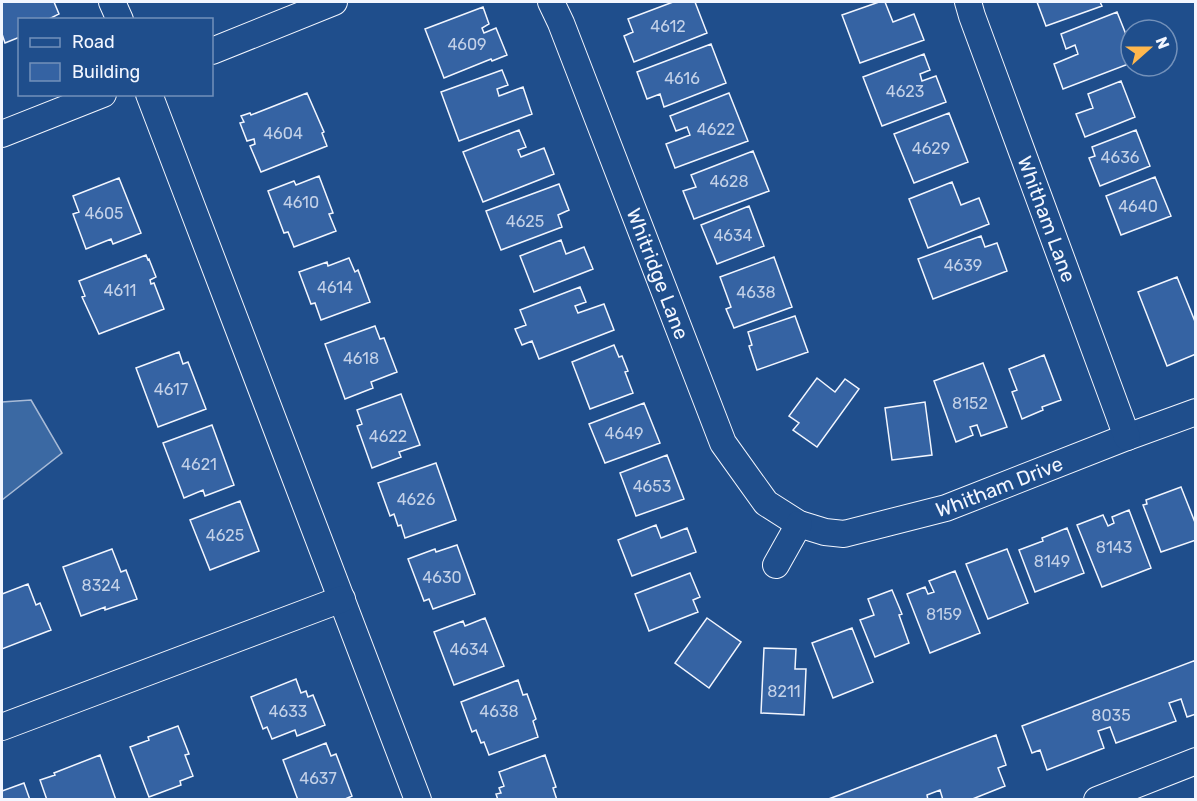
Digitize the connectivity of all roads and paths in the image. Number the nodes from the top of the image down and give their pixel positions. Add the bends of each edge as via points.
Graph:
1 (112, 2) edge
2 (334, 2) edge
3 (551, 2) edge
4 (968, 2) edge
5 (119, 18) edge
6 (213, 51) edge
7 (99, 96) edge
8 (150, 96) edge
9 (2, 134) edge
10 (1196, 412) edge
11 (1127, 437) junction
12 (799, 524) junction
13 (776, 565) dead end
14 (342, 599) junction
15 (2, 727) edge
16 (1196, 761) edge
17 (418, 800) edge
18 (1097, 800) edge

1 - 5 street
2 - 6 street
3 - 12 street, Whitridge Lane via 723,443 766,503
4 - 11 street, Whitham Lane
7 - 9 street
8 - 14 street
10 - 11 street, Whitham Drive
11 - 12 street, Whitham Drive via 946,508 905,520 844,534
12 - 13 street
14 - 15 street
14 - 17 street
16 - 18 street

